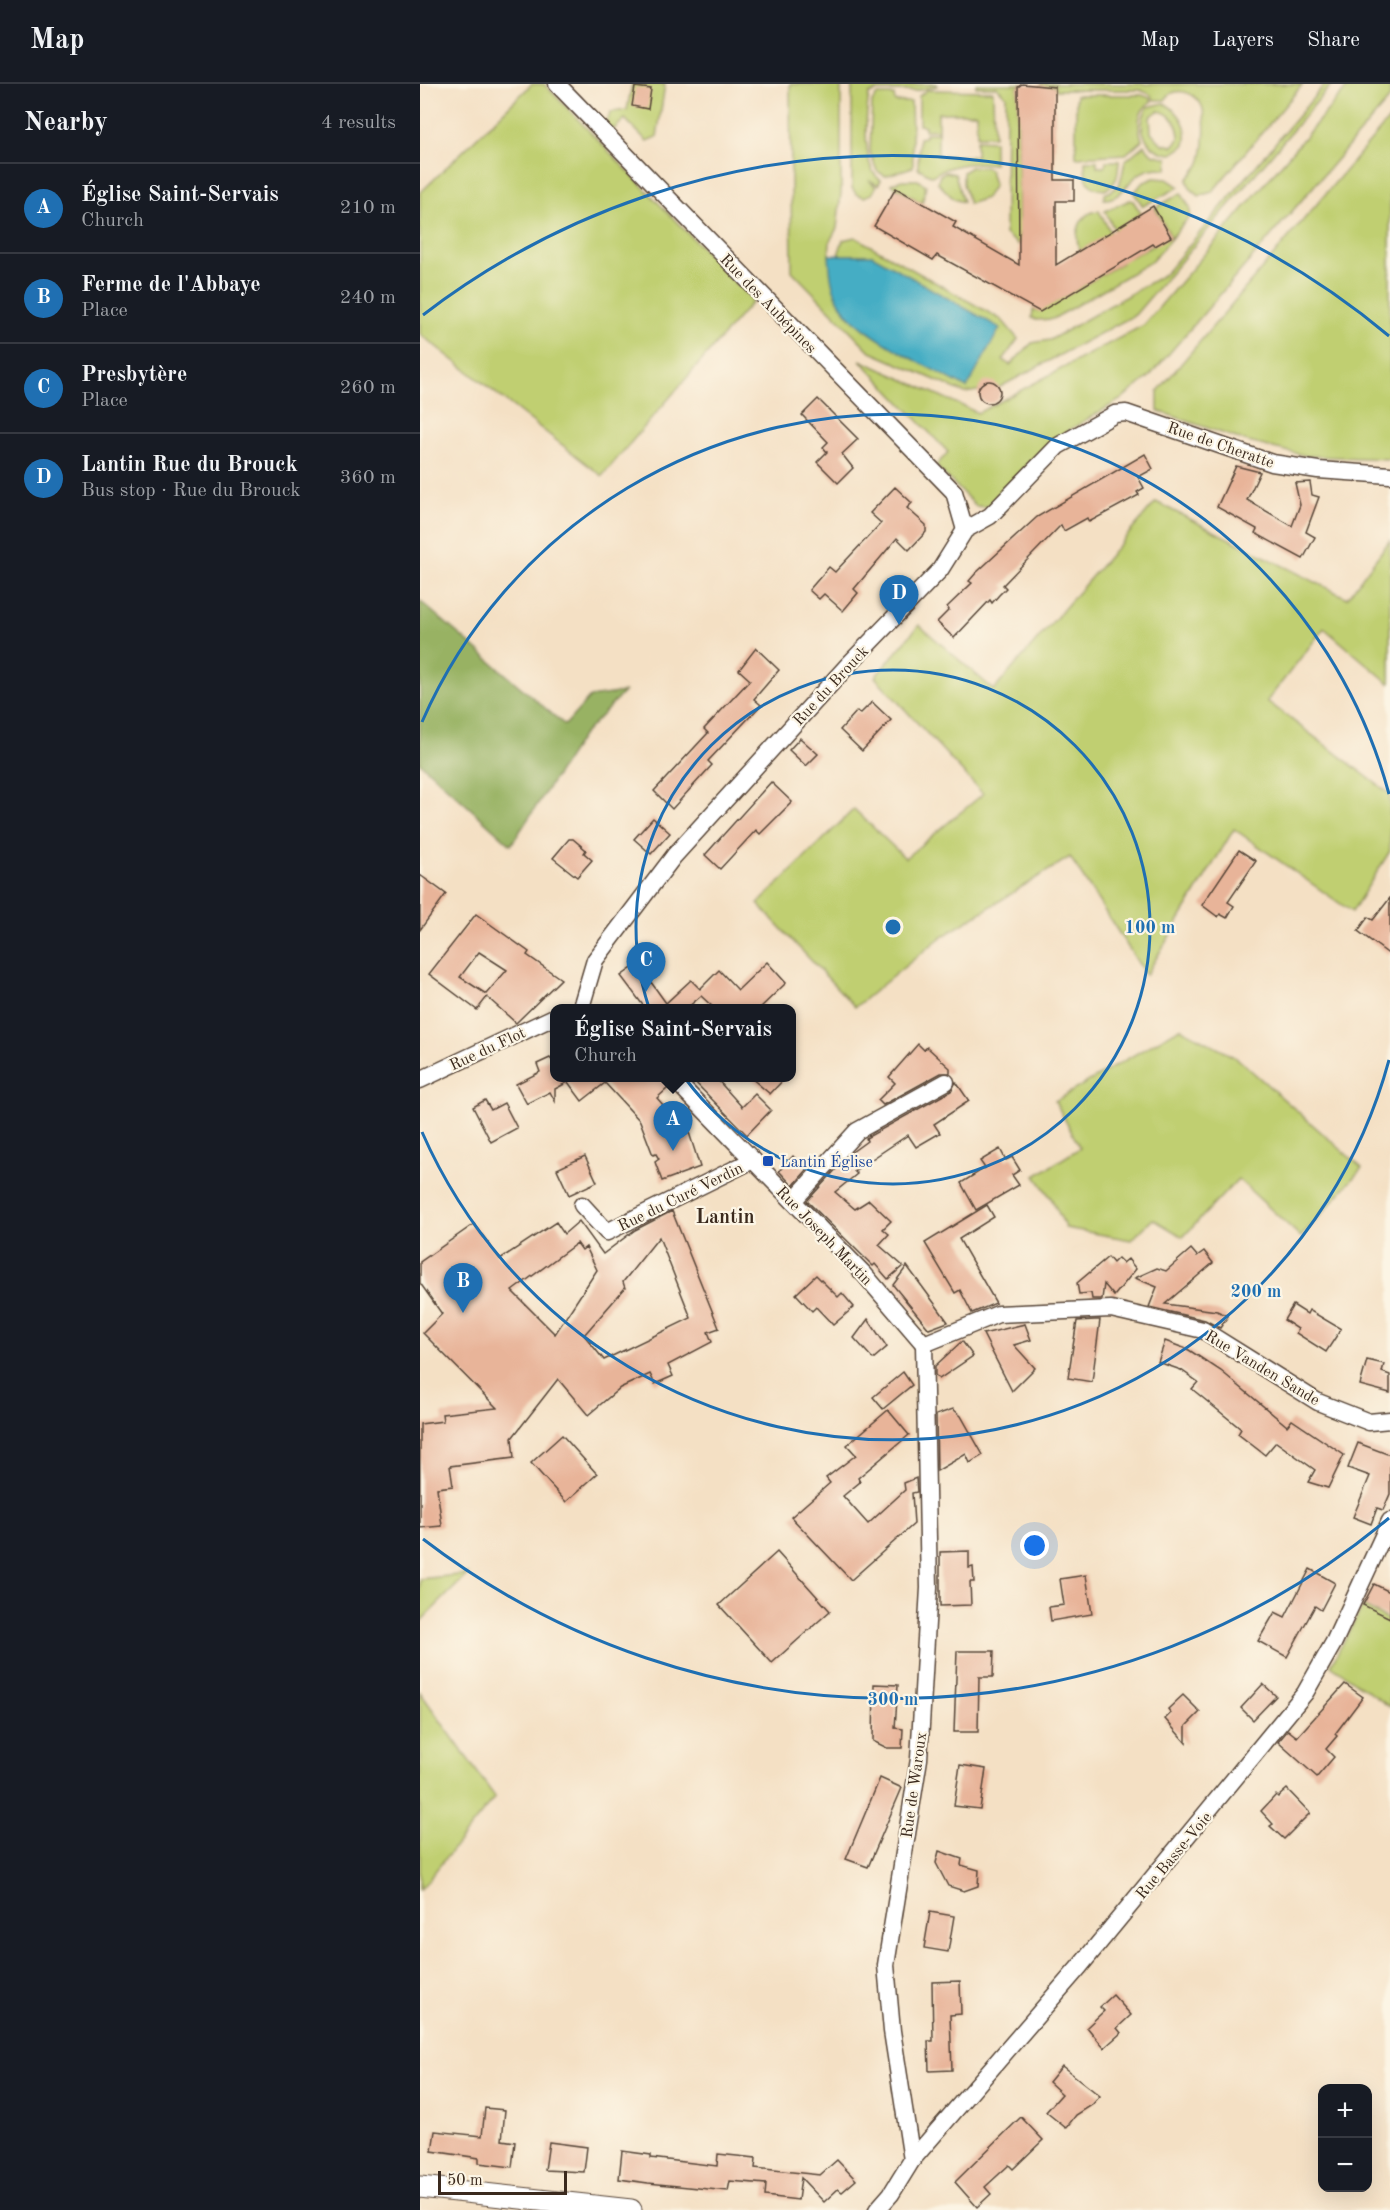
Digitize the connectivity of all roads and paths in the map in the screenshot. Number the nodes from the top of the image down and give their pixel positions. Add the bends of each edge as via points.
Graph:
1 (557, 84) edge
2 (1126, 413) joint
3 (1390, 475) edge
4 (965, 530) junction
5 (584, 1004) edge
6 (550, 1019) edge
7 (420, 1080) edge
8 (678, 1082) edge
9 (946, 1082) dead end
10 (753, 1160) junction
11 (793, 1201) junction
12 (582, 1205) dead end
13 (924, 1344) junction
14 (1390, 1420) edge
15 (1390, 1521) edge
16 (912, 2160) junction
17 (420, 2187) edge
18 (631, 2210) edge
19 (877, 2210) edge

1 - 4 street, Rue des Aubépines via 954,492
2 - 3 street, Rue de Cheratte via 1272,463
2 - 4 street, Rue du Brouck via 1115,414 1058,446 990,516
4 - 5 street, Rue du Brouck via 940,570 675,856 594,960
6 - 7 street, Rue du Flot
8 - 10 street, Rue Joseph Martin
9 - 11 street via 857,1131
10 - 11 street, Rue Joseph Martin
10 - 12 street, Rue du Curé Verdin via 607,1232
11 - 13 street, Rue Joseph Martin via 864,1274
13 - 14 street, Rue Vanden Sande via 998,1314 1111,1309 1203,1330 1317,1402 1369,1422
13 - 16 street, Rue de Waroux via 929,1588 920,1759 886,1965
15 - 16 street, Rue Basse-Voie via 1334,1642 1305,1693 1080,1966
16 - 19 street
17 - 18 street

